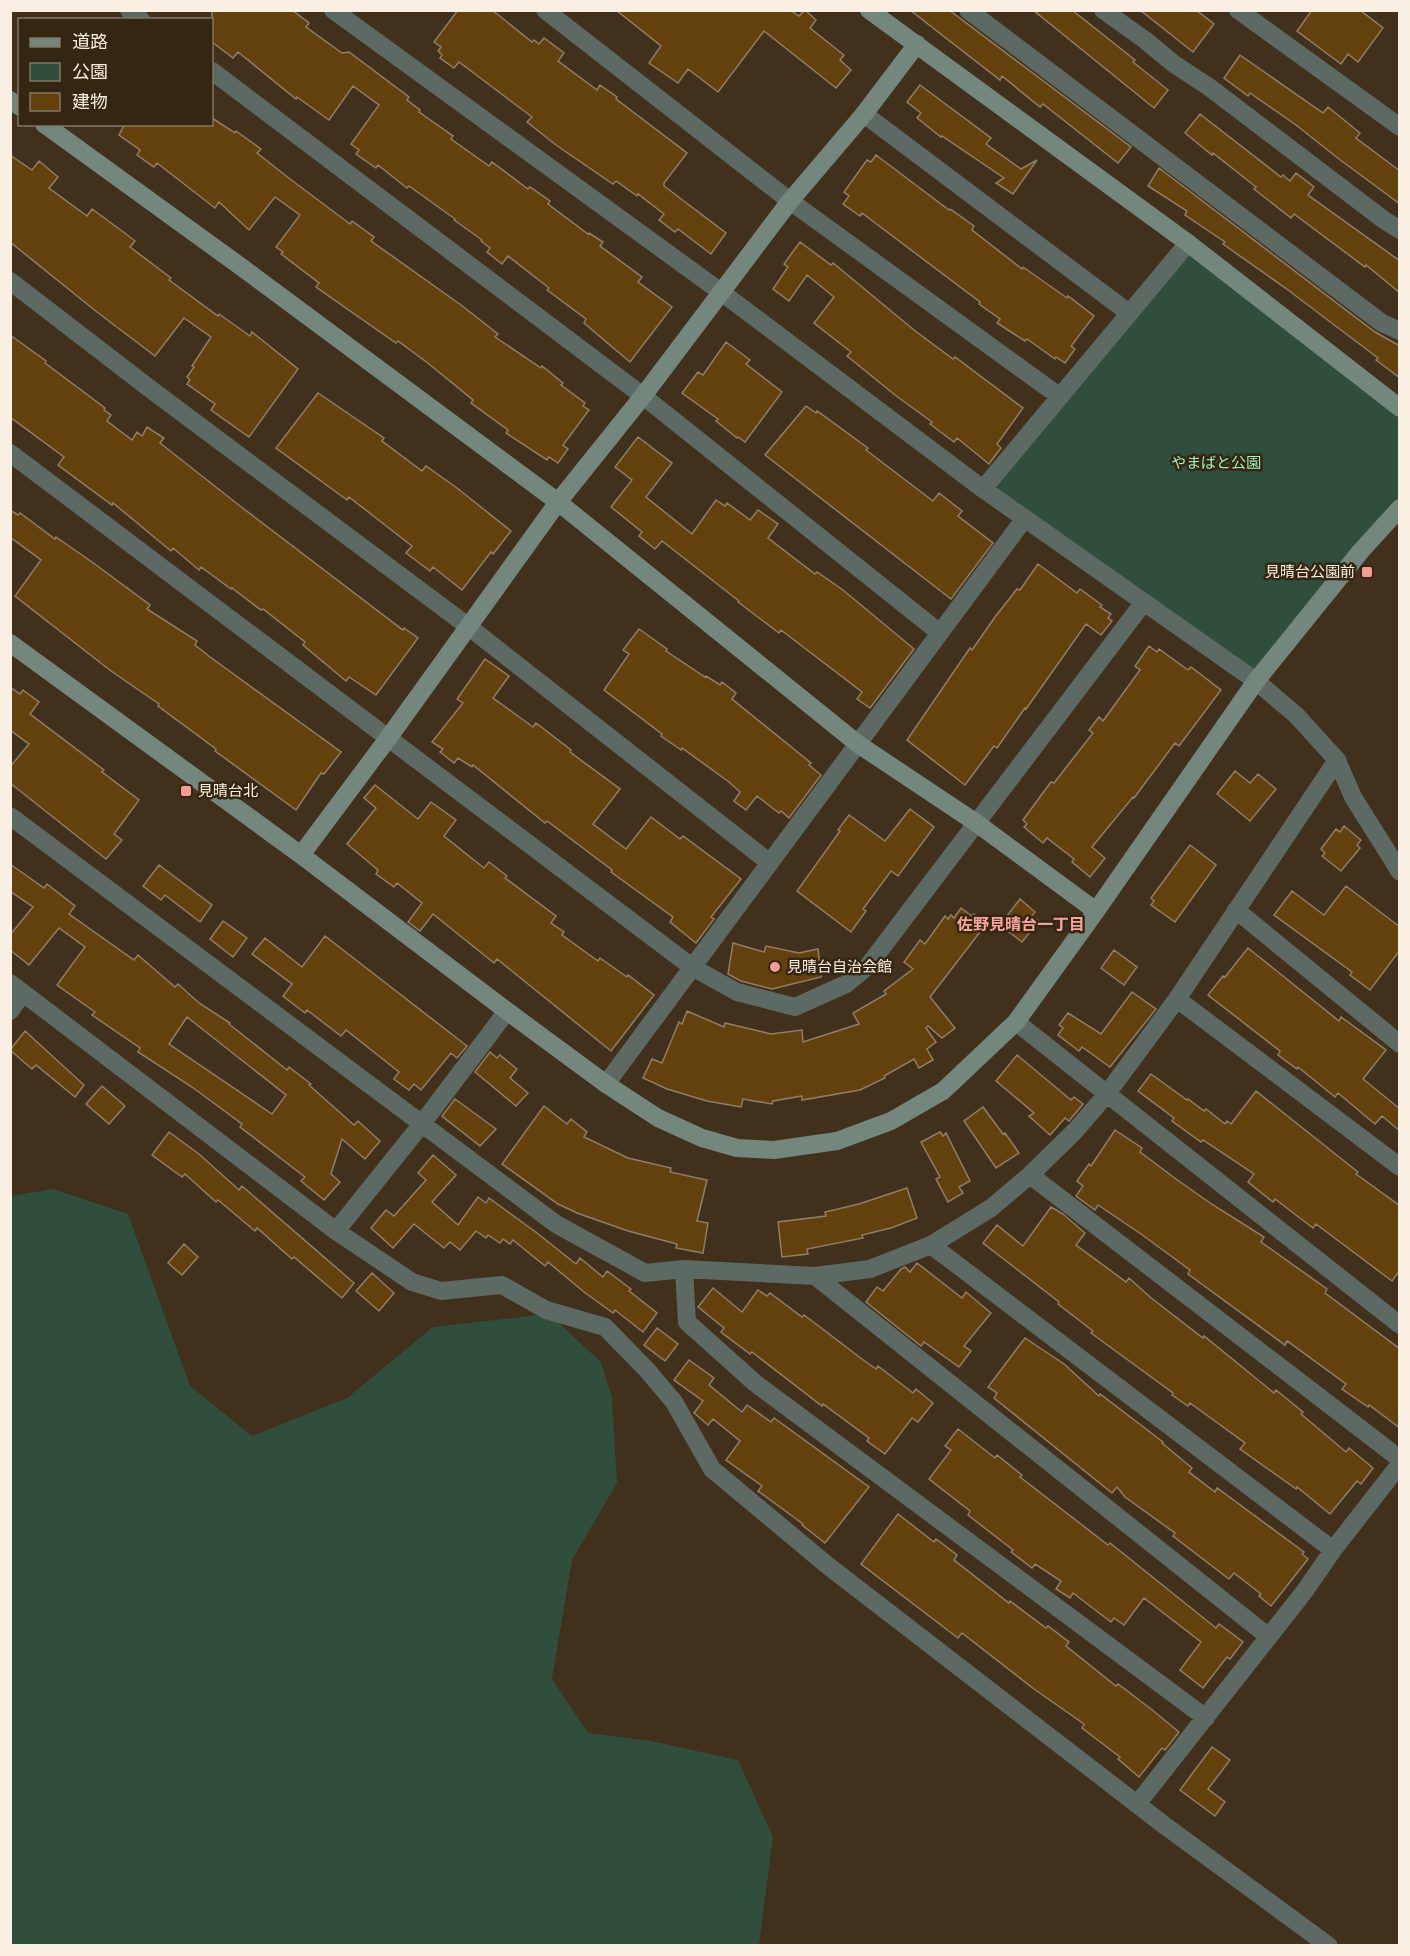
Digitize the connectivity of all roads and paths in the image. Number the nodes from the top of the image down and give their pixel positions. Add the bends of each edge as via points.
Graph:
1 (333, 10) edge
2 (545, 10) edge
3 (869, 10) edge
4 (968, 10) edge
5 (1103, 10) edge
6 (1238, 10) edge
7 (1258, 16) edge
8 (917, 44) junction
9 (213, 72) edge
10 (864, 114) junction
11 (47, 126) edge
12 (1400, 127) edge
13 (790, 201) junction
14 (1400, 230) edge
15 (1188, 243) junction
16 (10, 281) edge
17 (721, 292) junction
18 (1129, 313) junction
19 (1400, 331) edge
20 (643, 396) junction
21 (1059, 396) junction
22 (1400, 408) edge
23 (10, 453) edge
24 (983, 489) junction
25 (558, 502) junction
26 (1400, 508) edge
27 (1025, 519) junction
28 (1143, 602) junction
29 (469, 627) junction
30 (940, 633) junction
31 (10, 643) edge
32 (1256, 681) junction
33 (389, 737) junction
34 (858, 744) junction
35 (1337, 760) junction
36 (10, 816) edge
37 (975, 822) junction
38 (301, 855) junction
39 (770, 863) junction
40 (1400, 872) edge
41 (1236, 910) junction
42 (1096, 911) junction
43 (692, 967) junction
44 (17, 988) edge
45 (1177, 999) junction
46 (10, 1011) edge
47 (507, 1011) junction
48 (1016, 1022) junction
49 (1400, 1044) edge
50 (606, 1084) junction
51 (1106, 1095) junction
52 (421, 1125) junction
53 (1400, 1167) edge
54 (1030, 1175) junction
55 (336, 1231) junction
56 (931, 1245) junction
57 (684, 1269) junction
58 (814, 1276) junction
59 (1400, 1325) edge
60 (1400, 1459) edge
61 (1400, 1464) edge
62 (1333, 1550) junction
63 (1269, 1637) junction
64 (1206, 1718) junction
65 (1138, 1803) junction
66 (1329, 1946) edge

1 - 17 street
2 - 13 street
3 - 8 street
4 - 19 street via 1382,323
5 - 14 street
6 - 7 street
7 - 12 street
8 - 10 street
8 - 15 street
9 - 20 street
10 - 13 street
10 - 18 street
11 - 25 street
13 - 17 street
13 - 21 street
15 - 18 street
15 - 22 street
16 - 29 street
17 - 20 street
17 - 24 street
18 - 21 street
20 - 25 street
20 - 30 street
21 - 24 street
23 - 33 street
24 - 27 street
25 - 29 street
25 - 34 street
26 - 32 street
27 - 28 street
27 - 30 street
28 - 32 street
28 - 37 street
29 - 33 street
29 - 39 street
30 - 34 street
31 - 38 street
32 - 35 street via 1297,716
32 - 42 street
33 - 38 street
33 - 43 street
34 - 37 street
34 - 39 street
35 - 40 street via 1353,797
35 - 41 street
36 - 52 street
37 - 42 street
37 - 43 street via 868,966 846,984 795,1007 737,992
38 - 47 street
39 - 43 street
41 - 45 street
41 - 49 street
42 - 48 street
43 - 50 street
44 - 46 street
44 - 55 street
45 - 51 street
45 - 53 street
47 - 50 street
47 - 52 street
48 - 50 street via 943,1091 891,1121 837,1141 774,1150 737,1148 702,1138 658,1118
48 - 51 street
51 - 54 street
51 - 59 street
52 - 55 street
52 - 57 street via 556,1224 645,1273
54 - 56 street via 991,1208
54 - 60 street
55 - 65 street via 412,1282 441,1290 502,1285 546,1310 605,1327 674,1402 712,1469 826,1565
56 - 58 street via 870,1269
56 - 62 street
57 - 58 street
57 - 64 street via 687,1322 755,1383
58 - 63 street
61 - 62 street
62 - 63 street
63 - 64 street
64 - 65 street
65 - 66 street

